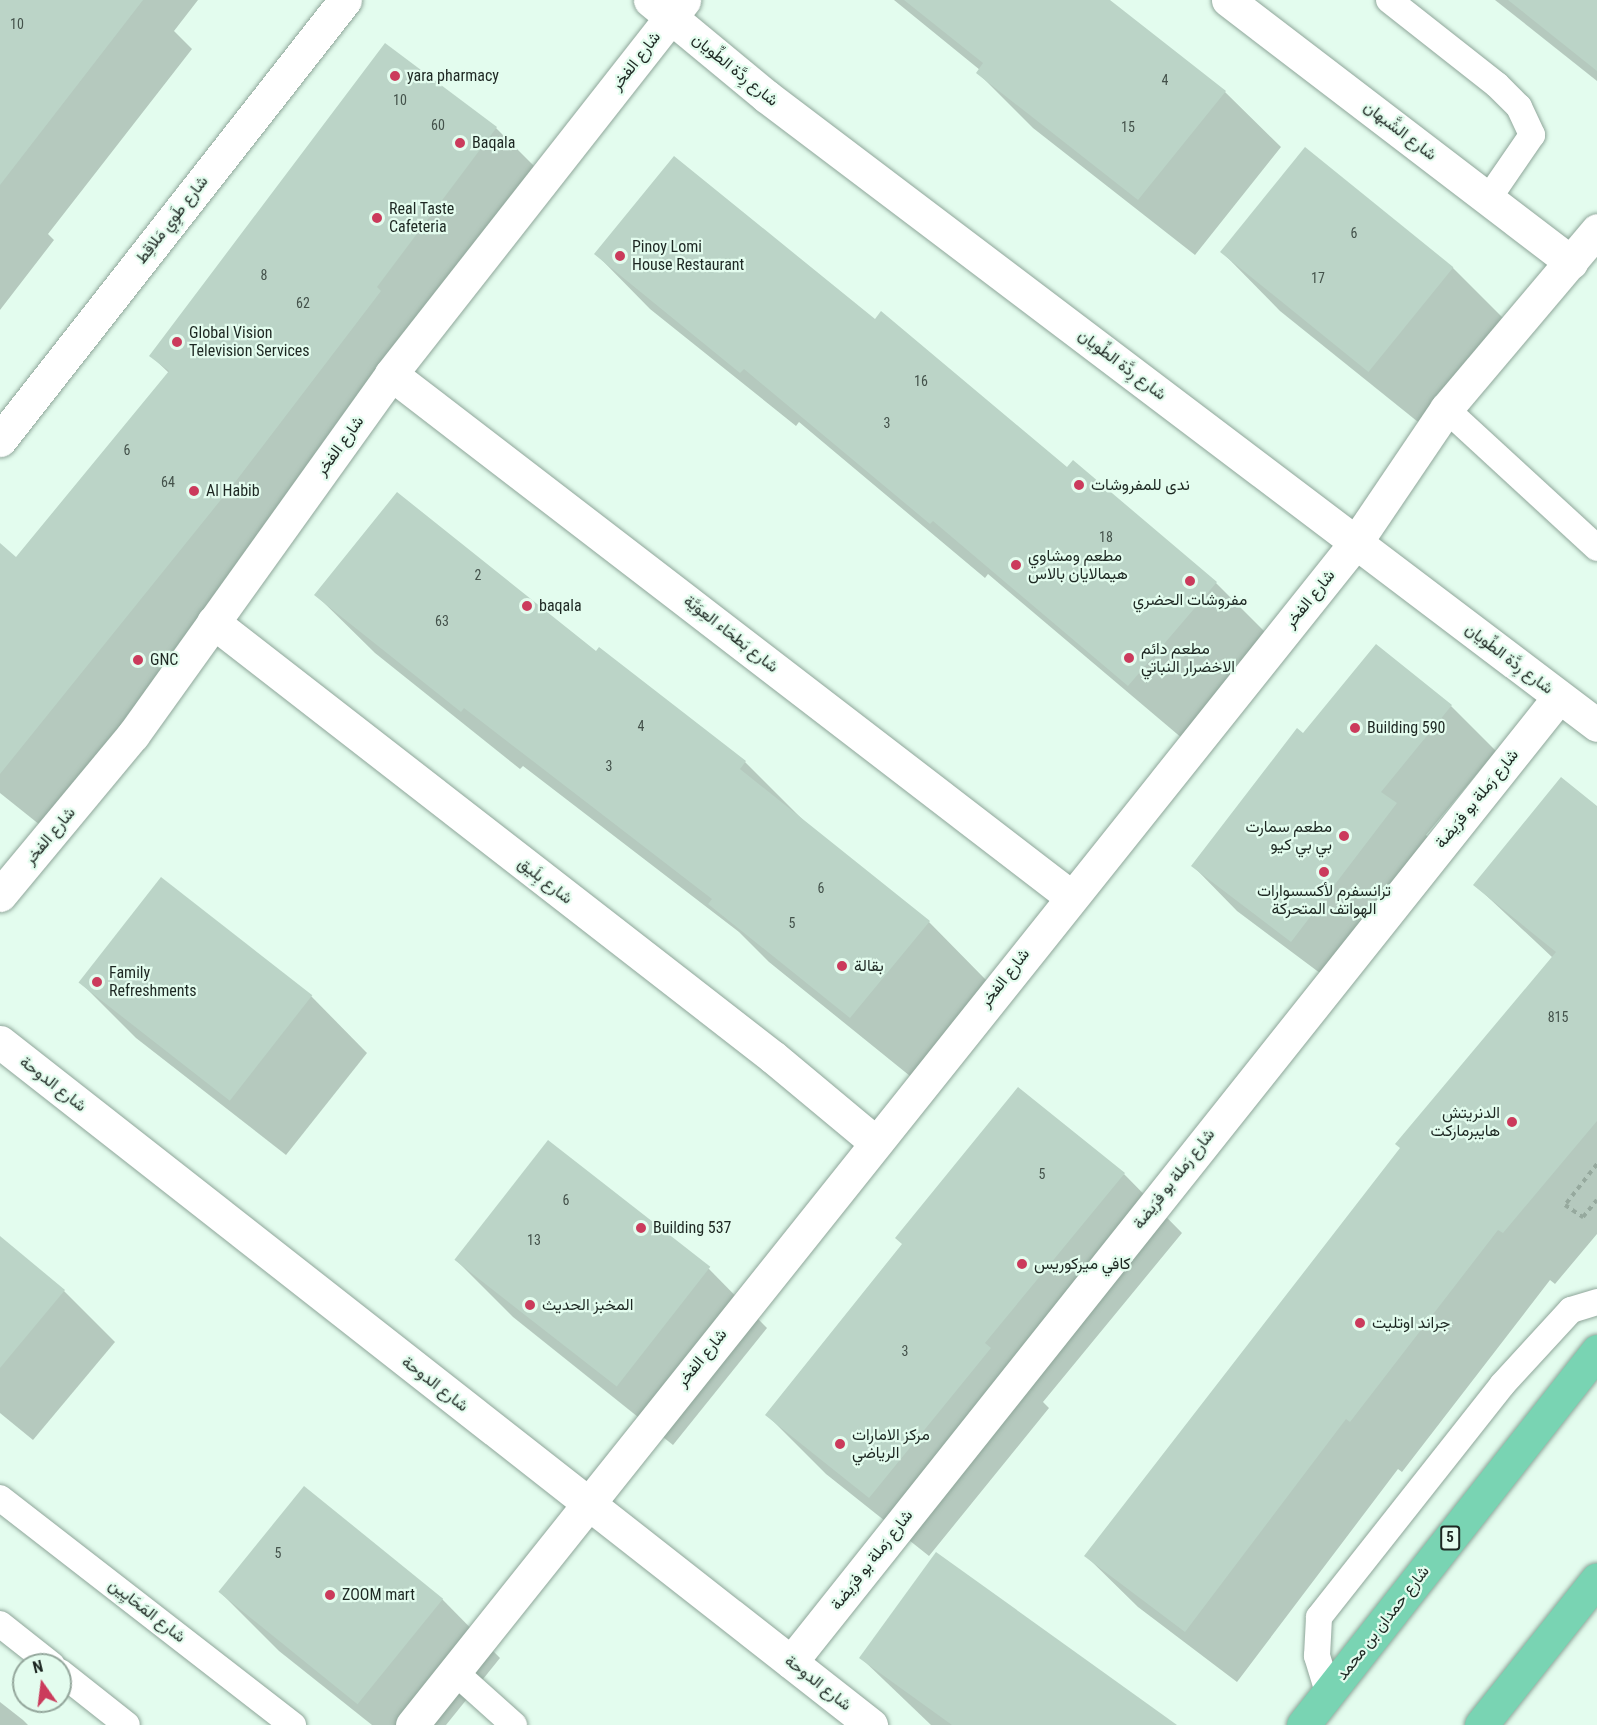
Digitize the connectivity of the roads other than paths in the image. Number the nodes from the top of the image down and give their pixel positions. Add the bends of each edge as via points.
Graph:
1 (345, 0) edge
2 (1228, 0) edge
3 (1389, 0) edge
4 (668, 6) edge
5 (1488, 199) junction
6 (1597, 230) edge
7 (1571, 262) junction
8 (391, 374) junction
9 (1446, 410) junction
10 (0, 440) edge
11 (1356, 542) junction
12 (1597, 548) edge
13 (213, 622) junction
14 (1559, 697) junction
15 (1597, 726) edge
16 (0, 895) edge
17 (1070, 896) junction
18 (0, 1042) edge
19 (875, 1142) junction
20 (1597, 1302) edge
21 (1597, 1351) edge
22 (0, 1498) edge
23 (587, 1503) junction
24 (1597, 1579) edge
25 (0, 1624) edge
26 (37, 1653) edge
27 (791, 1662) junction
28 (456, 1673) junction
29 (72, 1681) edge
30 (1328, 1692) junction
31 (127, 1725) edge
32 (293, 1725) edge
33 (412, 1725) edge
34 (514, 1725) edge
35 (871, 1725) edge
36 (1303, 1725) edge
37 (1481, 1725) edge

1 - 10 street, شارع طَوِي مَلاقِط
2 - 5 street, شارع الشَّبهان
3 - 5 lane via 1497,85 1519,107 1532,135
4 - 8 street, شارع الفخر
4 - 11 street, شارع رِدَّة الطِّويان via 766,96
5 - 7 street, شارع الشَّبهان
6 - 7 street, شارع الفخر
7 - 9 street, شارع الفخر
8 - 13 street, شارع الفخر
8 - 17 street, شارع بَطحَاء العِوَيَّة
9 - 11 street, شارع الفخر
9 - 12 lane
11 - 14 street, شارع رِدَّة الطِّويان
11 - 17 street, شارع الفخر
13 - 16 street, شارع الفخر via 133,735
13 - 19 street, شارع بِلَيق via 773,1057
14 - 15 street, شارع رِدَّة الطِّويان
14 - 27 street, شارع رَملة بو فرَيضة
17 - 19 street, شارع الفخر
18 - 23 street, شارع الدوحة
19 - 23 street, شارع الفخر
20 - 30 lane via 1570,1310 1502,1385 1319,1617 1317,1656
21 - 30 main road, شارع حمدان بن محمد / 5
22 - 32 lane, شارع المَحَايِين
23 - 27 street, شارع الدوحة
23 - 28 street, شارع الفخر
24 - 37 main road
25 - 26 lane
27 - 35 street, شارع الدوحة
28 - 33 street, شارع الفخر
28 - 34 lane
29 - 31 lane
30 - 36 main road, شارع حمدان بن محمد / 5

